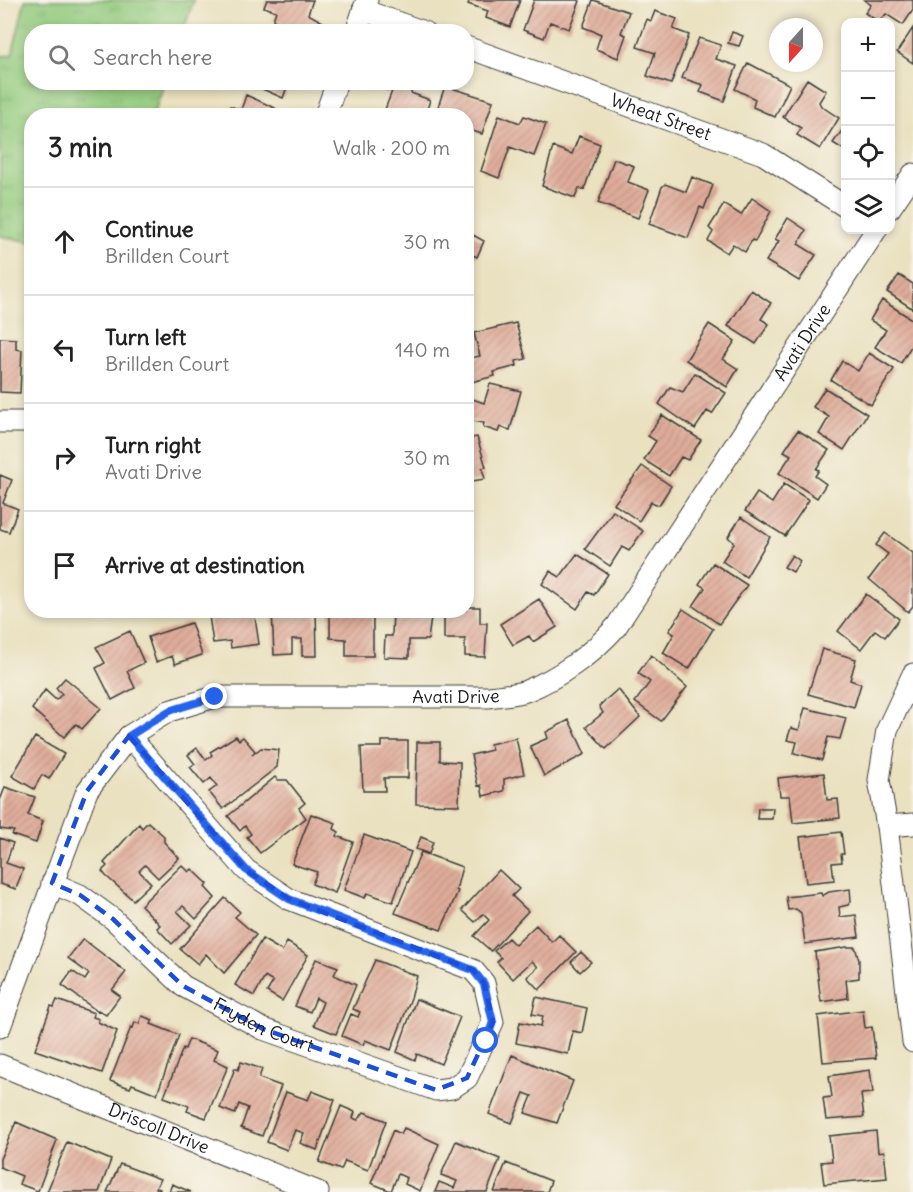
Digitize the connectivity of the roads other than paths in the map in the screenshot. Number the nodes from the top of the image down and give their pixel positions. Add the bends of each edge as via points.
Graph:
1 (365, 5) edge
2 (359, 24) edge
3 (407, 24) edge
4 (474, 50) edge
5 (334, 90) edge
6 (328, 108) edge
7 (913, 174) edge
8 (895, 202) edge
9 (841, 204) edge
10 (873, 234) edge
11 (0, 422) edge
12 (24, 422) edge
13 (913, 675) edge
14 (129, 736) junction
15 (913, 824) edge
16 (887, 826) junction
17 (52, 883) junction
18 (908, 967) edge
19 (0, 1027) edge
20 (913, 1042) edge
21 (0, 1065) edge
22 (318, 1192) edge

1 - 2 street
1 - 3 street
4 - 9 street, Wheat Street via 763,154
5 - 6 street
7 - 8 street
10 - 14 street, Avati Drive via 616,627 600,645 558,674 524,692 489,696 215,697 169,711
11 - 12 street
13 - 16 street via 887,730 879,780
14 - 17 street, Avati Drive via 87,791
14 - 17 street, Fryden Court via 246,870 289,899 473,970 484,984 493,1022 467,1078 452,1088 436,1090 263,1029 183,986 113,919 80,895
15 - 16 street
16 - 18 street
17 - 19 street, Avati Drive
18 - 20 street
21 - 22 street, Driscoll Drive

